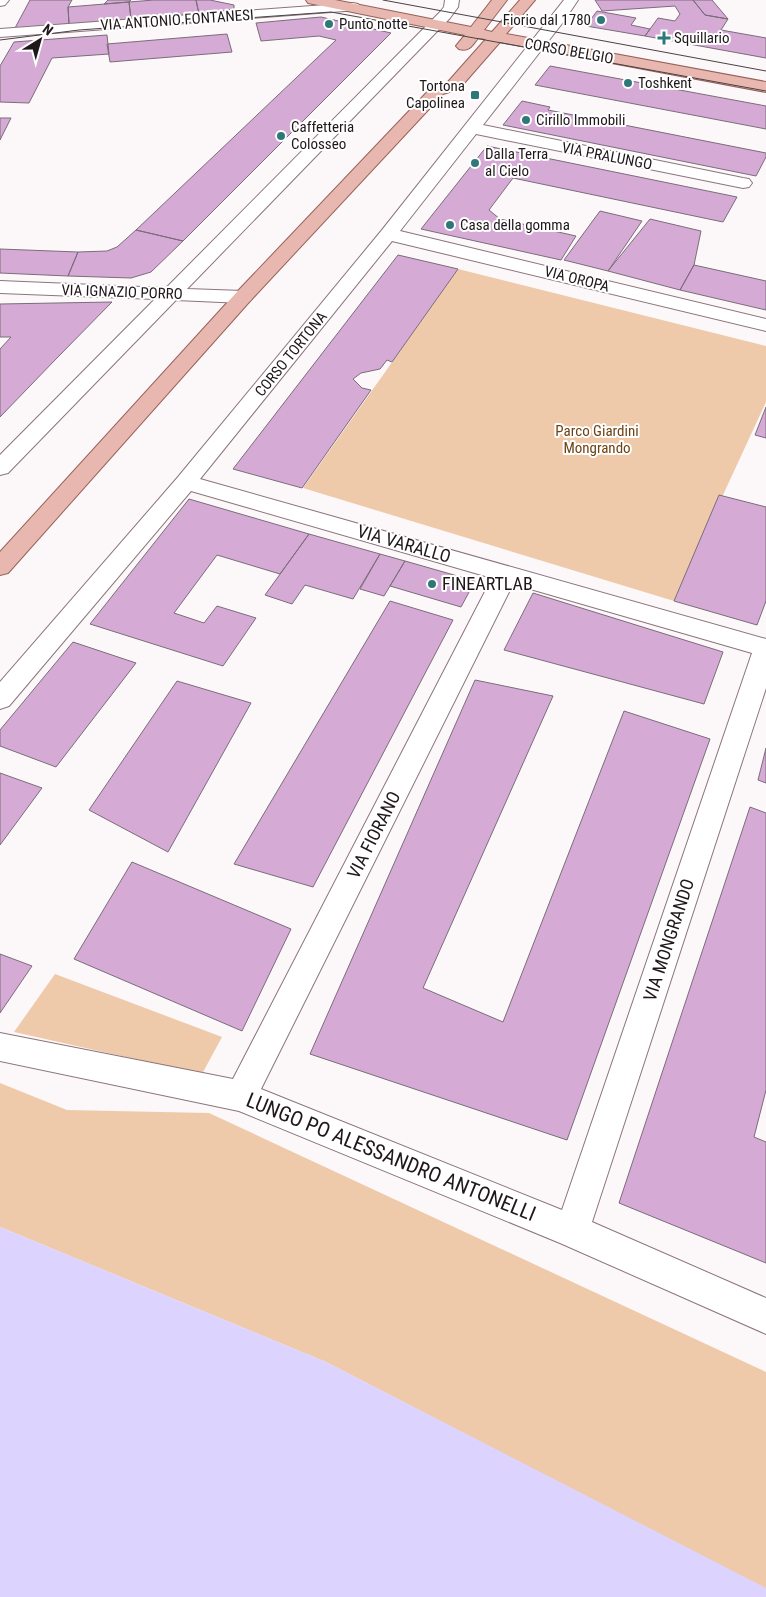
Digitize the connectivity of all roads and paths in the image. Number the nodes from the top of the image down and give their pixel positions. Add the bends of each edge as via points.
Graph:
1 (313, 0) edge
2 (369, 0) edge
3 (500, 0) edge
4 (528, 0) edge
5 (571, 0) edge
6 (354, 7) junction
7 (444, 13) edge
8 (478, 27) junction
9 (501, 32) junction
10 (0, 33) edge
11 (542, 39) junction
12 (455, 56) dead end
13 (766, 74) edge
14 (766, 87) edge
15 (472, 128) junction
16 (743, 183) dead end
17 (388, 234) junction
18 (0, 287) edge
19 (169, 294) junction
20 (243, 297) junction
21 (766, 325) edge
22 (0, 468) edge
23 (186, 482) junction
24 (0, 567) edge
25 (506, 574) junction
26 (766, 649) edge
27 (0, 699) edge
28 (0, 1047) edge
29 (241, 1096) junction
30 (572, 1231) junction
31 (766, 1316) edge

1 - 6 main road, CORSO BELGIO
2 - 7 main road, CORSO BELGIO
3 - 8 main road
4 - 9 main road
5 - 11 street, CORSO TORTONA
6 - 7 main road, CORSO BELGIO
6 - 10 street, VIA ANTONIO FONTANESI
7 - 8 main road, CORSO BELGIO
7 - 19 street
8 - 9 main road, CORSO BELGIO
8 - 12 main road
9 - 11 main road, CORSO BELGIO
9 - 20 main road via 453,86 438,83
11 - 13 main road, CORSO BELGIO
11 - 14 main road, CORSO BELGIO
11 - 15 street, CORSO TORTONA
15 - 16 street, VIA PRALUNGO
15 - 17 street, CORSO TORTONA
17 - 21 street, VIA OROPA
17 - 23 street, CORSO TORTONA
18 - 19 street, VIA IGNAZIO PORRO
19 - 20 street, VIA IGNAZIO PORRO
19 - 22 street
20 - 24 main road
23 - 25 street, VIA VARALLO
23 - 27 street, CORSO TORTONA
25 - 26 street, VIA VARALLO
25 - 29 street, VIA FIORANO
26 - 30 street, VIA MONGRANDO
28 - 29 street, LUNGO PO ALESSANDRO ANTONELLI
29 - 30 street, LUNGO PO ALESSANDRO ANTONELLI
30 - 31 street, LUNGO PO ALESSANDRO ANTONELLI

